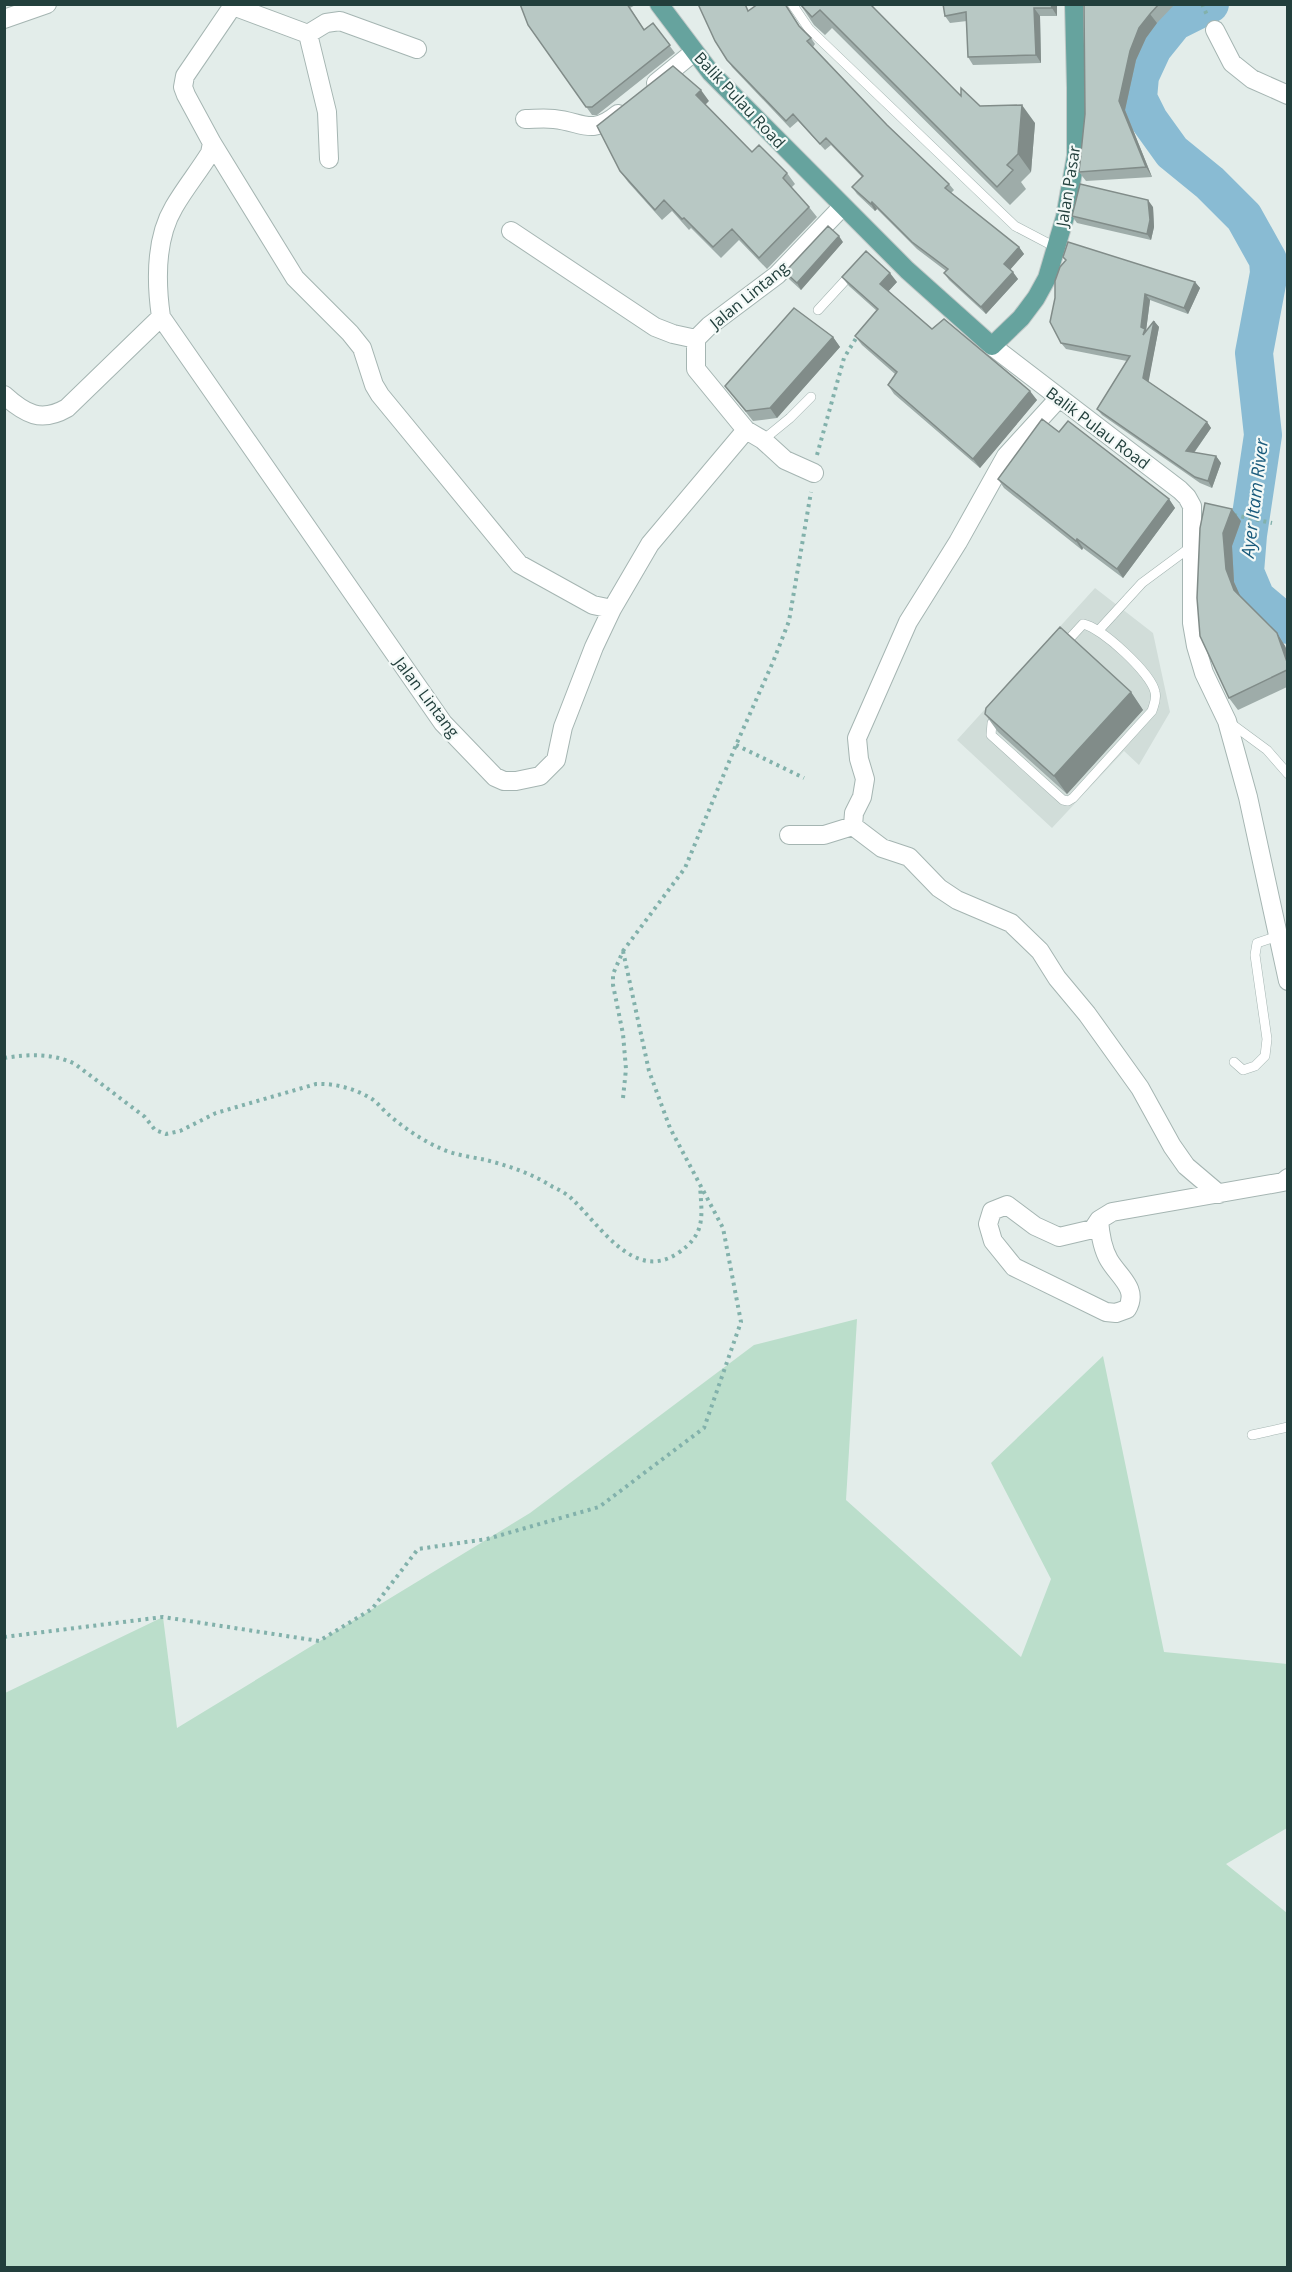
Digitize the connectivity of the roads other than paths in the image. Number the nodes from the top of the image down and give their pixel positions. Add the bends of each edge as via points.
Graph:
1 (47, 4) edge
2 (659, 4) edge
3 (792, 4) edge
4 (1074, 4) edge
5 (233, 5) edge
6 (4, 19) edge
7 (1215, 30) dead end
8 (308, 34) junction
9 (417, 49) dead end
10 (694, 52) junction
11 (1287, 95) edge
12 (525, 119) dead end
13 (212, 143) junction
14 (329, 159) dead end
15 (843, 206) junction
16 (511, 231) dead end
17 (1056, 248) junction
18 (857, 268) edge
19 (818, 310) dead end
20 (161, 317) junction
21 (696, 339) junction
22 (992, 346) junction
23 (4, 395) edge
24 (811, 397) dead end
25 (1059, 399) junction
26 (746, 430) junction
27 (763, 440) junction
28 (814, 473) road end
29 (1193, 546) junction
30 (612, 609) junction
31 (1099, 630) junction
32 (1227, 721) junction
33 (1287, 774) edge
34 (853, 826) junction
35 (789, 835) dead end
36 (1278, 936) junction
37 (1287, 981) edge
38 (1234, 1062) dead end
39 (1287, 1178) edge
40 (1219, 1194) junction
41 (1099, 1220) junction
42 (1287, 1427) edge
43 (1252, 1435) dead end

1 - 6 street
2 - 10 main road, Balik Pulau Road
3 - 17 lane via 809,28 1015,226
4 - 17 main road, Jalan Pasar via 1076,156
5 - 8 street
5 - 13 street via 185,76 183,87
7 - 11 street via 1232,63 1252,79
8 - 9 street via 326,23 340,21
8 - 14 street via 327,112
10 - 12 street via 601,126
10 - 15 main road, Balik Pulau Road
13 - 20 street via 210,153 172,209 164,236 158,269
13 - 30 street via 295,278 362,348 380,394 519,564 593,605
15 - 21 street, Jalan Lintang via 777,275
15 - 22 main road, Balik Pulau Road via 876,246
16 - 21 street via 655,327
17 - 22 main road, Jalan Pasar via 1034,302
18 - 19 lane
20 - 23 street via 67,408 55,415 21,410
20 - 30 street, Jalan Lintang via 442,723 495,777 516,781 540,776 555,760 563,727
21 - 26 street, Jalan Lintang via 696,369
22 - 25 street, Balik Pulau Road
24 - 27 lane
25 - 29 street, Balik Pulau Road via 1187,497 1192,506
25 - 34 street via 1006,456 908,622 856,738 866,779
26 - 27 street
26 - 30 street, Jalan Lintang via 650,544
27 - 28 street via 784,460
29 - 31 lane via 1142,583
29 - 32 street, Balik Pulau Road via 1192,623 1196,646
31 - 31 lane via 1149,677 1156,701 1152,711 1068,801 991,735 990,730 992,723 1079,627 1083,624
32 - 33 lane via 1267,750
32 - 36 street, Balik Pulau Road
34 - 35 street via 824,835
34 - 40 street via 882,848 909,857 939,888 957,900 1011,923 1040,951 1140,1088 1186,1166
36 - 37 street, Balik Pulau Road
36 - 38 lane via 1257,943 1267,1039 1265,1056 1255,1066 1243,1070
39 - 40 street
40 - 41 street via 1112,1212
41 - 41 street via 1093,1229 1059,1237 1035,1226 1007,1205 992,1211 988,1224 993,1241 1014,1267 1106,1312 1116,1313 1127,1309 1132,1295 1109,1261
42 - 43 lane

